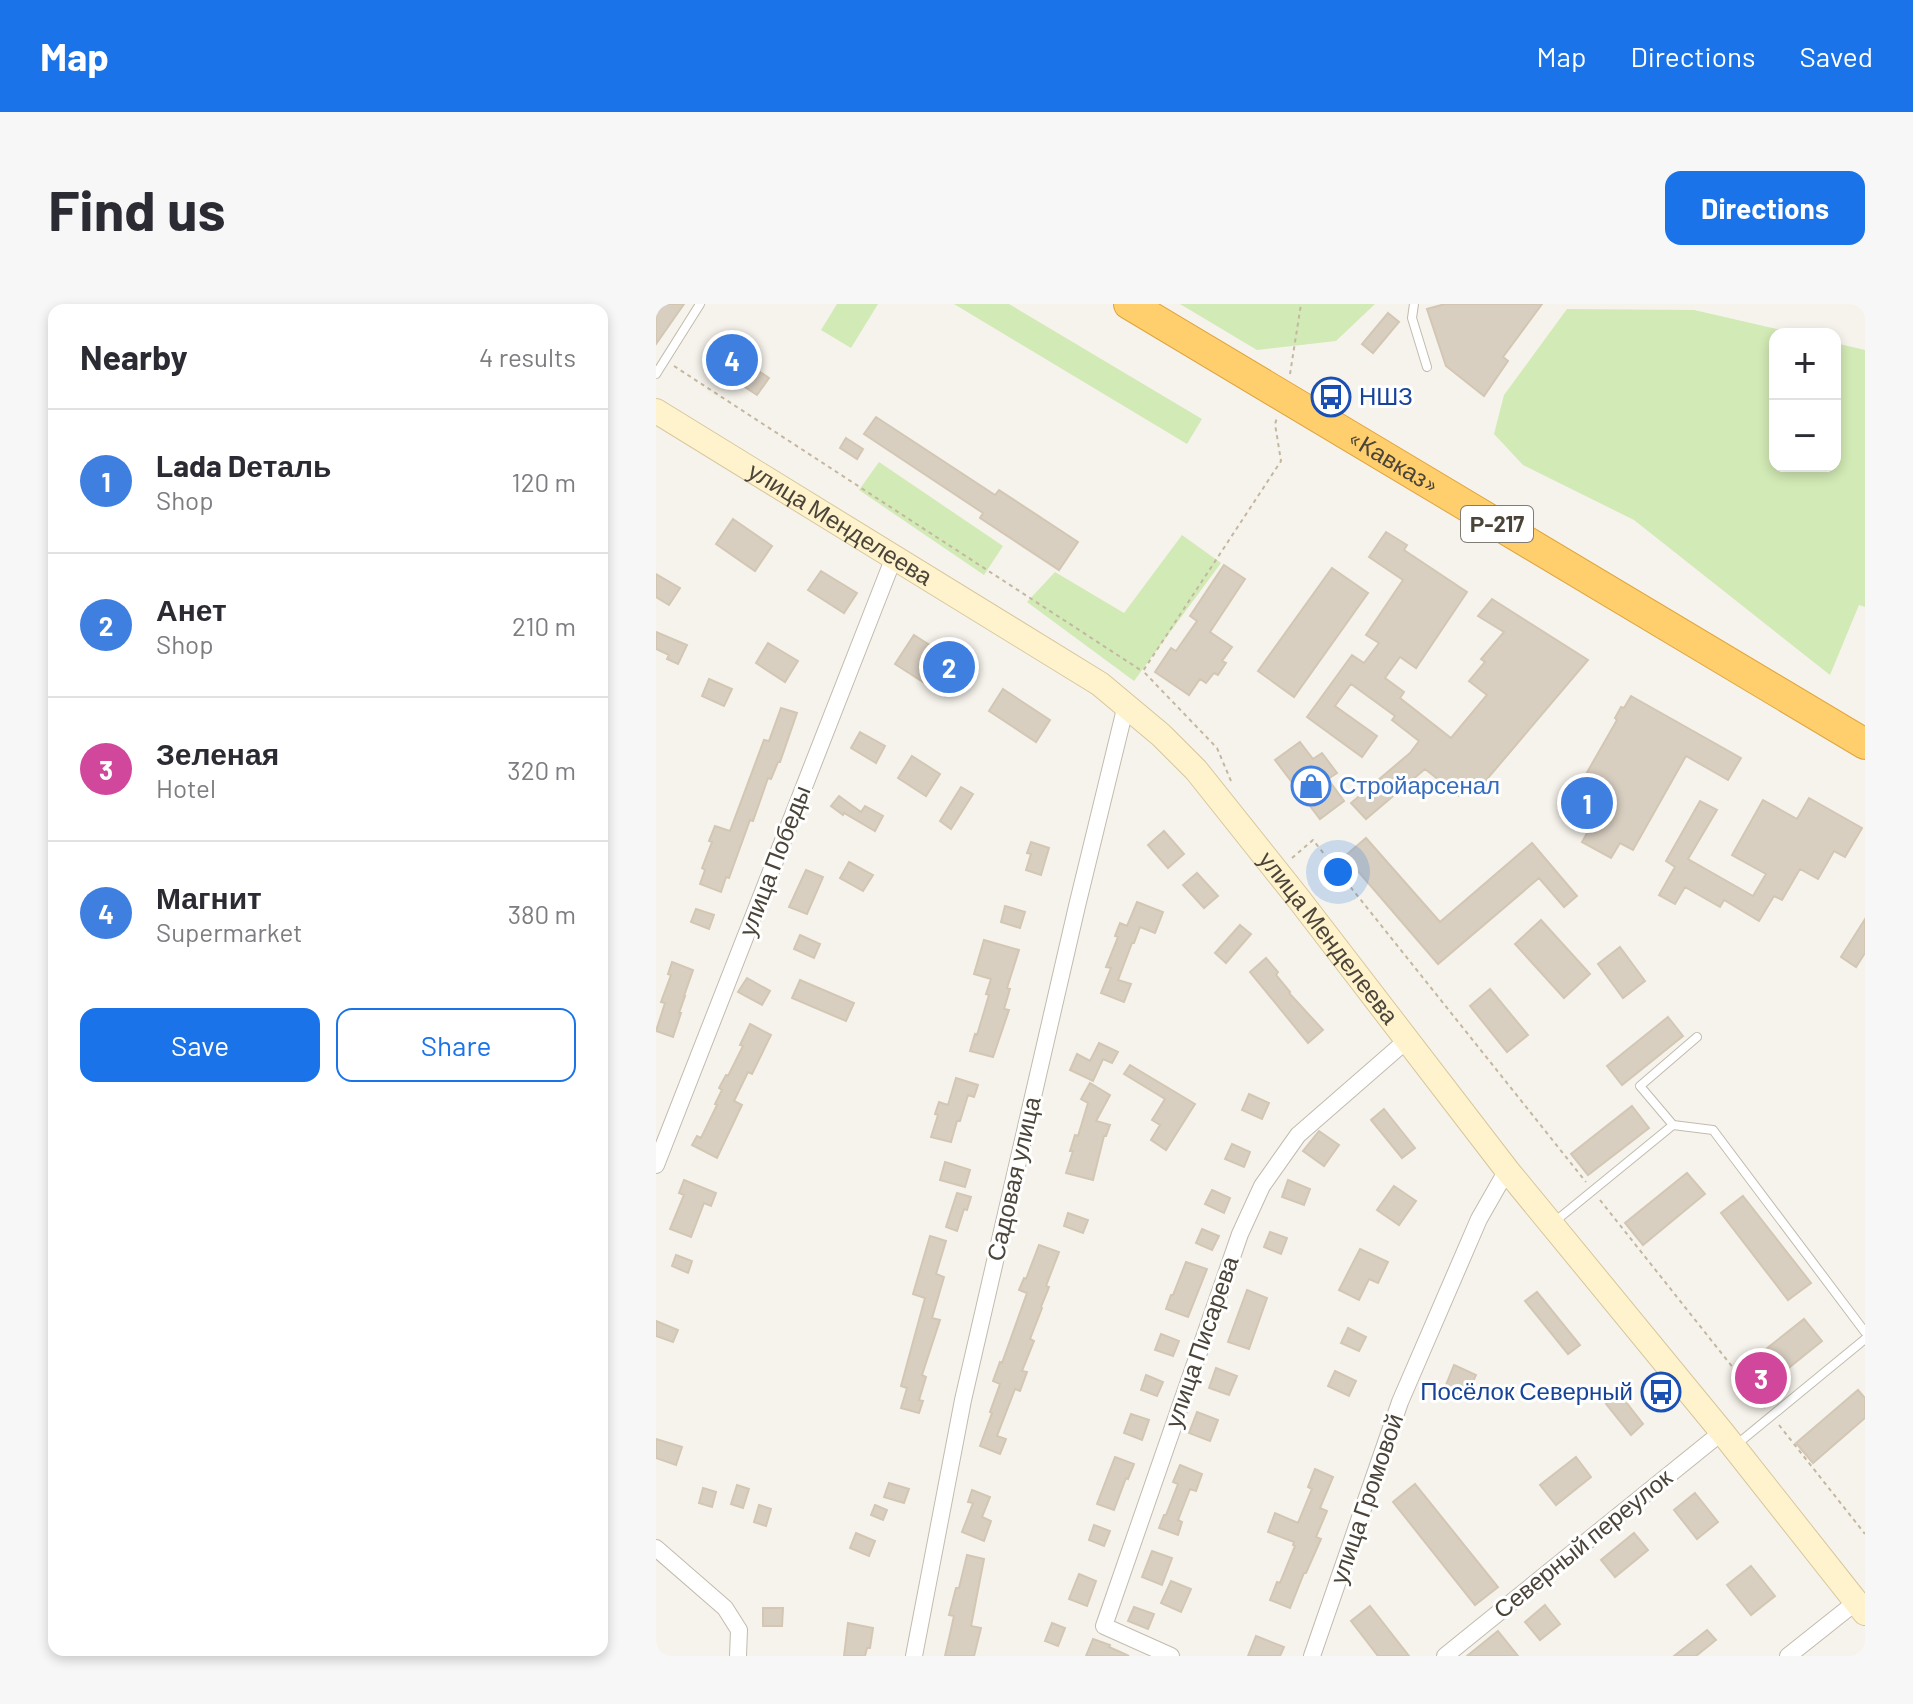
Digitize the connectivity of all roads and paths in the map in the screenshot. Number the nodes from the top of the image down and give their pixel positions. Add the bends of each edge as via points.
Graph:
1 (700, 304) edge
2 (1129, 304) edge
3 (1301, 304) edge
4 (1414, 304) edge
5 (665, 360) junction
6 (1427, 367) dead end
7 (656, 374) edge
8 (1285, 397) junction
9 (656, 411) edge
10 (894, 557) junction
11 (1143, 671) junction
12 (1126, 705) junction
13 (1865, 744) edge
14 (1231, 783) dead end
15 (1292, 858) dead end
16 (1697, 1037) dead end
17 (1407, 1040) junction
18 (1673, 1125) junction
19 (656, 1165) edge
20 (1507, 1170) junction
21 (1592, 1190) junction
22 (1552, 1224) junction
23 (1865, 1332) edge
24 (1865, 1339) edge
25 (1771, 1415) junction
26 (1728, 1440) junction
27 (1865, 1534) edge
28 (656, 1548) edge
29 (1861, 1608) edge
30 (738, 1656) edge
31 (914, 1656) edge
32 (1171, 1656) edge
33 (1312, 1656) edge
34 (1445, 1656) edge
35 (1788, 1656) edge

1 - 5 lane
2 - 8 highway, «Кавказ» / Р-217
3 - 8 path
4 - 6 lane via 1412,318
5 - 7 lane
5 - 11 path
8 - 11 path via 1275,424 1281,461
8 - 13 highway, «Кавказ» / Р-217
9 - 10 main road, улица Менделеева
10 - 12 main road, улица Менделеева
10 - 19 street, улица Победы
11 - 14 path via 1217,748
12 - 17 main road, улица Менделеева via 1196,770
12 - 31 street, Садовая улица via 963,1400
15 - 21 path via 1313,840
16 - 18 lane via 1640,1086
17 - 20 main road, улица Менделеева
17 - 32 street, улица Писарева via 1298,1135 1262,1186 1240,1234 1104,1626
18 - 21 lane
18 - 23 lane via 1713,1130
20 - 22 main road, улица Менделеева
20 - 33 street, улица Громовой via 1479,1219 1400,1402
21 - 22 lane
21 - 25 path
22 - 26 main road, улица Менделеева
24 - 25 lane
25 - 26 lane
25 - 27 path
26 - 29 main road, улица Менделеева
26 - 34 street, Северный переулок
28 - 30 street via 725,1608 739,1630
29 - 35 street

